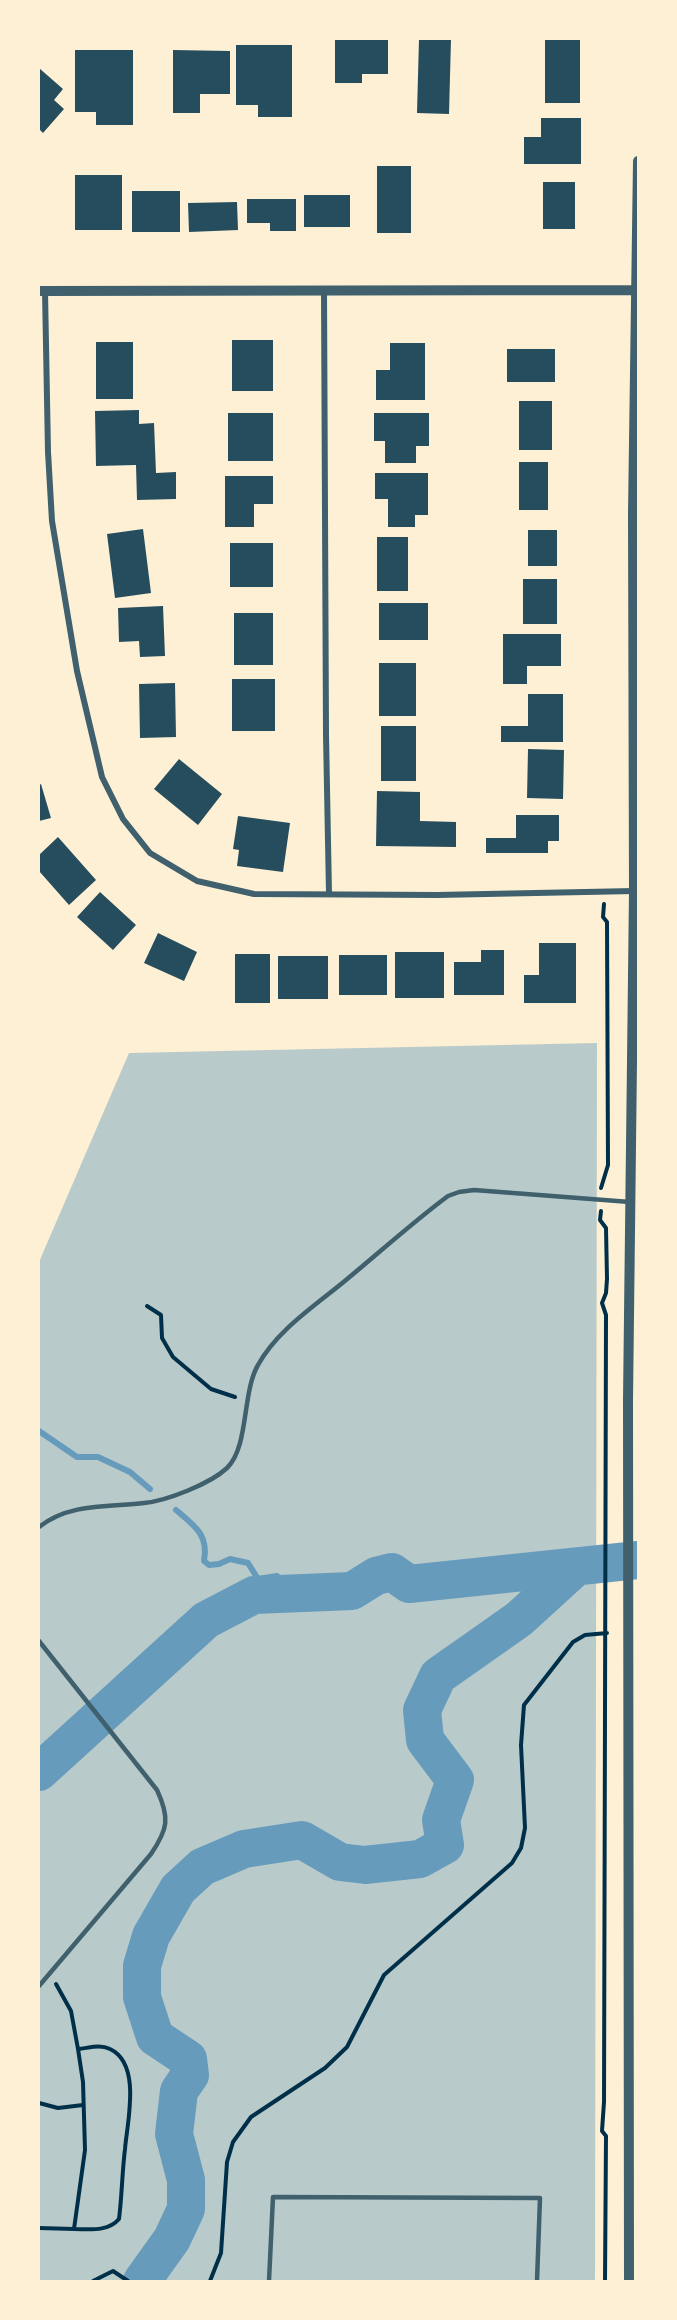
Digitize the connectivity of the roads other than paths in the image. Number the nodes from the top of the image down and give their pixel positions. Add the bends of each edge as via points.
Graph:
1 (638, 161) edge
2 (635, 290) junction
3 (42, 291) edge
4 (324, 291) junction
5 (636, 456) edge
6 (636, 513) edge
7 (636, 667) edge
8 (633, 891) junction
9 (329, 894) junction
10 (630, 1202) junction
11 (39, 1527) edge
12 (39, 1641) edge
13 (39, 1986) edge
14 (269, 2281) edge
15 (537, 2281) edge
16 (629, 2281) edge

1 - 2 street
2 - 4 street
2 - 5 street
3 - 4 street
3 - 9 street via 52,521 77,671 102,777 123,819 150,853 197,881 254,894
4 - 9 street
5 - 6 street
6 - 7 street
7 - 8 street
8 - 9 street
8 - 10 street
10 - 11 lane via 474,1190 448,1196 274,1343 256,1368 237,1452 227,1468 165,1499 75,1510
10 - 16 street
12 - 13 lane via 157,1790 167,1819 151,1854
14 - 15 lane via 273,2197 540,2198

